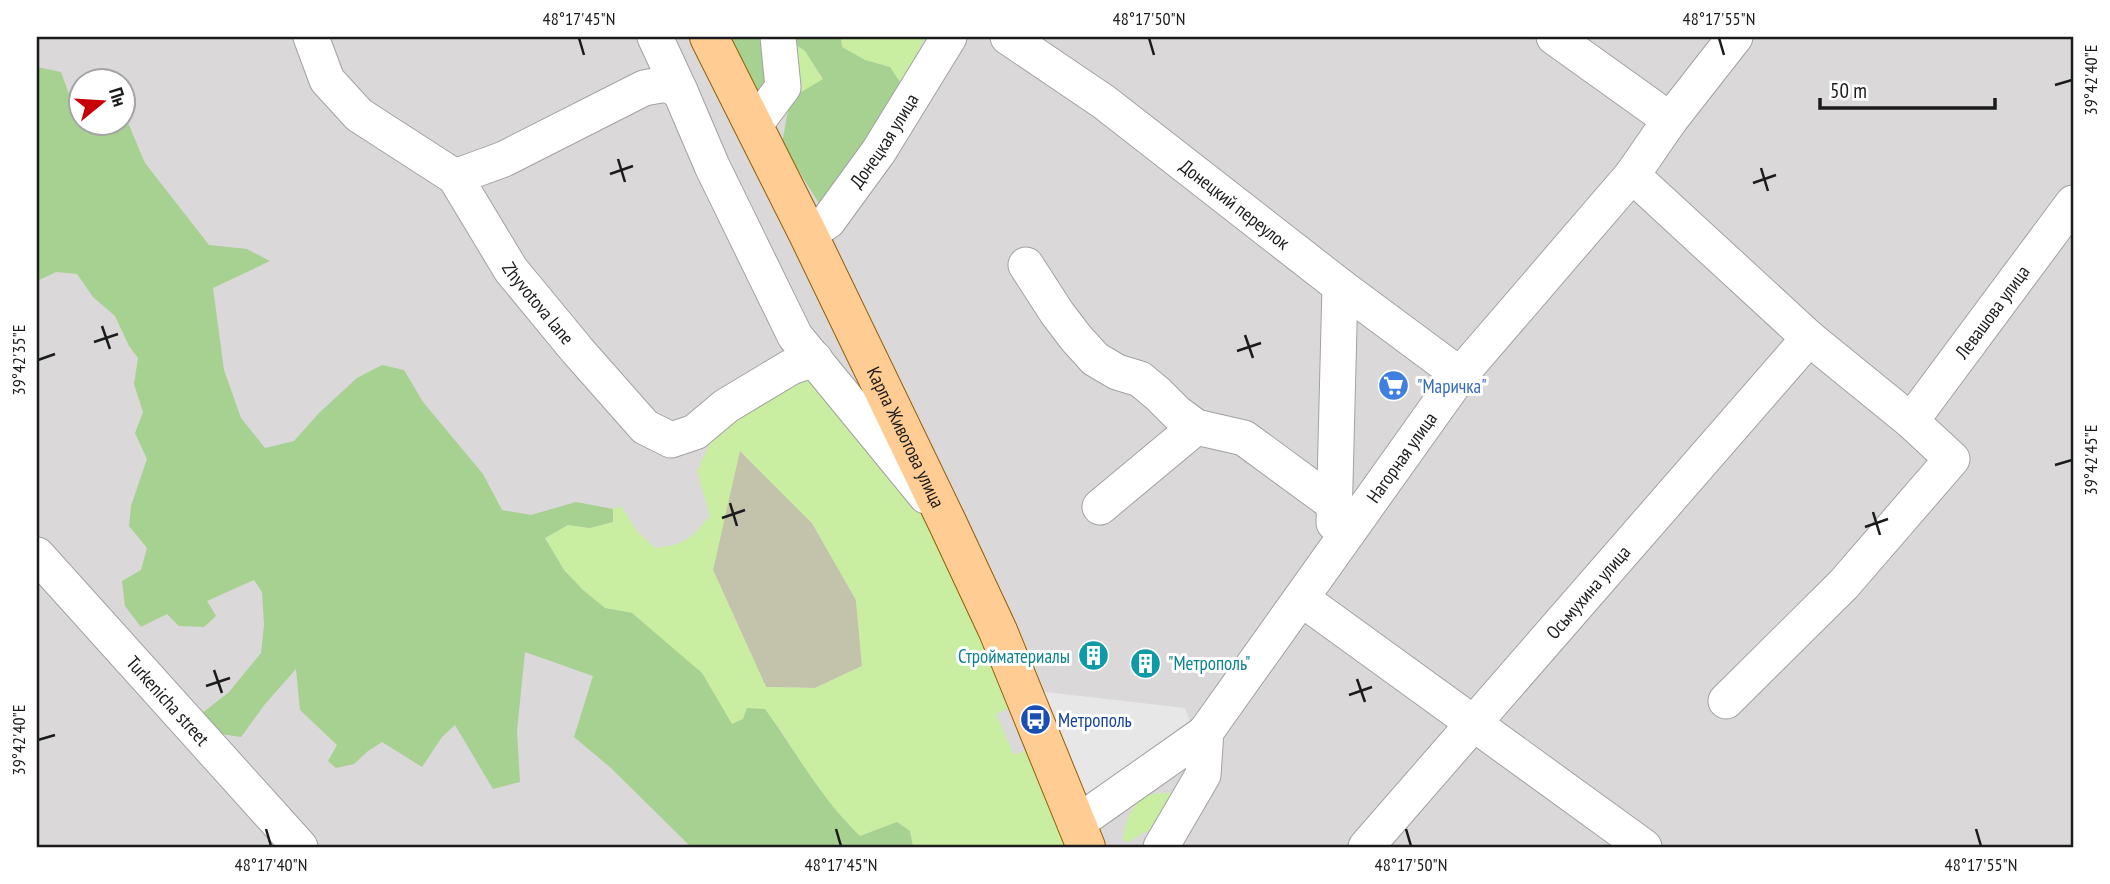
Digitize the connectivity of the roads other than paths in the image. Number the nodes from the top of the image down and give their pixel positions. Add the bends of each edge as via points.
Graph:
1 (311, 37) edge
2 (655, 37) edge
3 (709, 37) edge
4 (778, 37) edge
5 (949, 37) edge
6 (1008, 37) edge
7 (1554, 37) edge
8 (1735, 37) edge
9 (680, 91) junction
10 (1670, 120) junction
11 (754, 126) junction
12 (1632, 175) junction
13 (455, 177) junction
14 (2073, 202) edge
15 (808, 234) junction
16 (1026, 265) dead end
17 (1340, 286) junction
18 (1810, 338) junction
19 (815, 359) junction
20 (1460, 375) junction
21 (1911, 421) junction
22 (1196, 426) junction
23 (1334, 504) junction
24 (1100, 507) dead end
25 (947, 522) junction
26 (37, 555) edge
27 (1333, 556) junction
28 (1302, 599) junction
29 (1727, 701) dead end
30 (1475, 724) junction
31 (1206, 731) junction
32 (1081, 835) edge
33 (300, 847) edge
34 (1161, 847) edge
35 (1366, 847) edge
36 (1644, 847) edge

1 - 13 street, Zhyvotova lane via 327,80 359,115
2 - 9 street
3 - 11 main road, Карпа Животова улица
4 - 11 street via 783,87
5 - 15 street, Донецкая улица via 879,151 828,221
6 - 17 street, Донецкий переулок via 1104,102
7 - 10 street
8 - 10 street, Нагорная улица
9 - 13 street via 666,84 644,88 504,159
9 - 19 street via 795,336
10 - 12 street, Нагорная улица
11 - 15 main road, Карпа Животова улица
12 - 18 street
12 - 20 street, Нагорная улица
13 - 19 street, Zhyvotova lane via 511,270 645,427 671,440 695,432 726,405 791,367
14 - 21 street, Левашова улица
15 - 25 main road, Карпа Животова улица
16 - 22 street via 1095,359 1140,380
17 - 20 street, Донецкий переулок
17 - 23 street
18 - 21 street
18 - 30 street, Осьмухина улица
19 - 25 street
20 - 27 street, Нагорная улица
21 - 29 street via 1952,460 1844,584
22 - 23 street via 1244,438
22 - 24 street
23 - 27 street
25 - 32 main road, Карпа Животова улица via 998,632
26 - 33 street, Turkenicha street
27 - 28 street, Нагорная улица
28 - 30 street
28 - 31 street, Нагорная улица
30 - 35 street, Осьмухина улица
30 - 36 street
31 - 32 street, Нагорная улица
31 - 34 street via 1203,775

